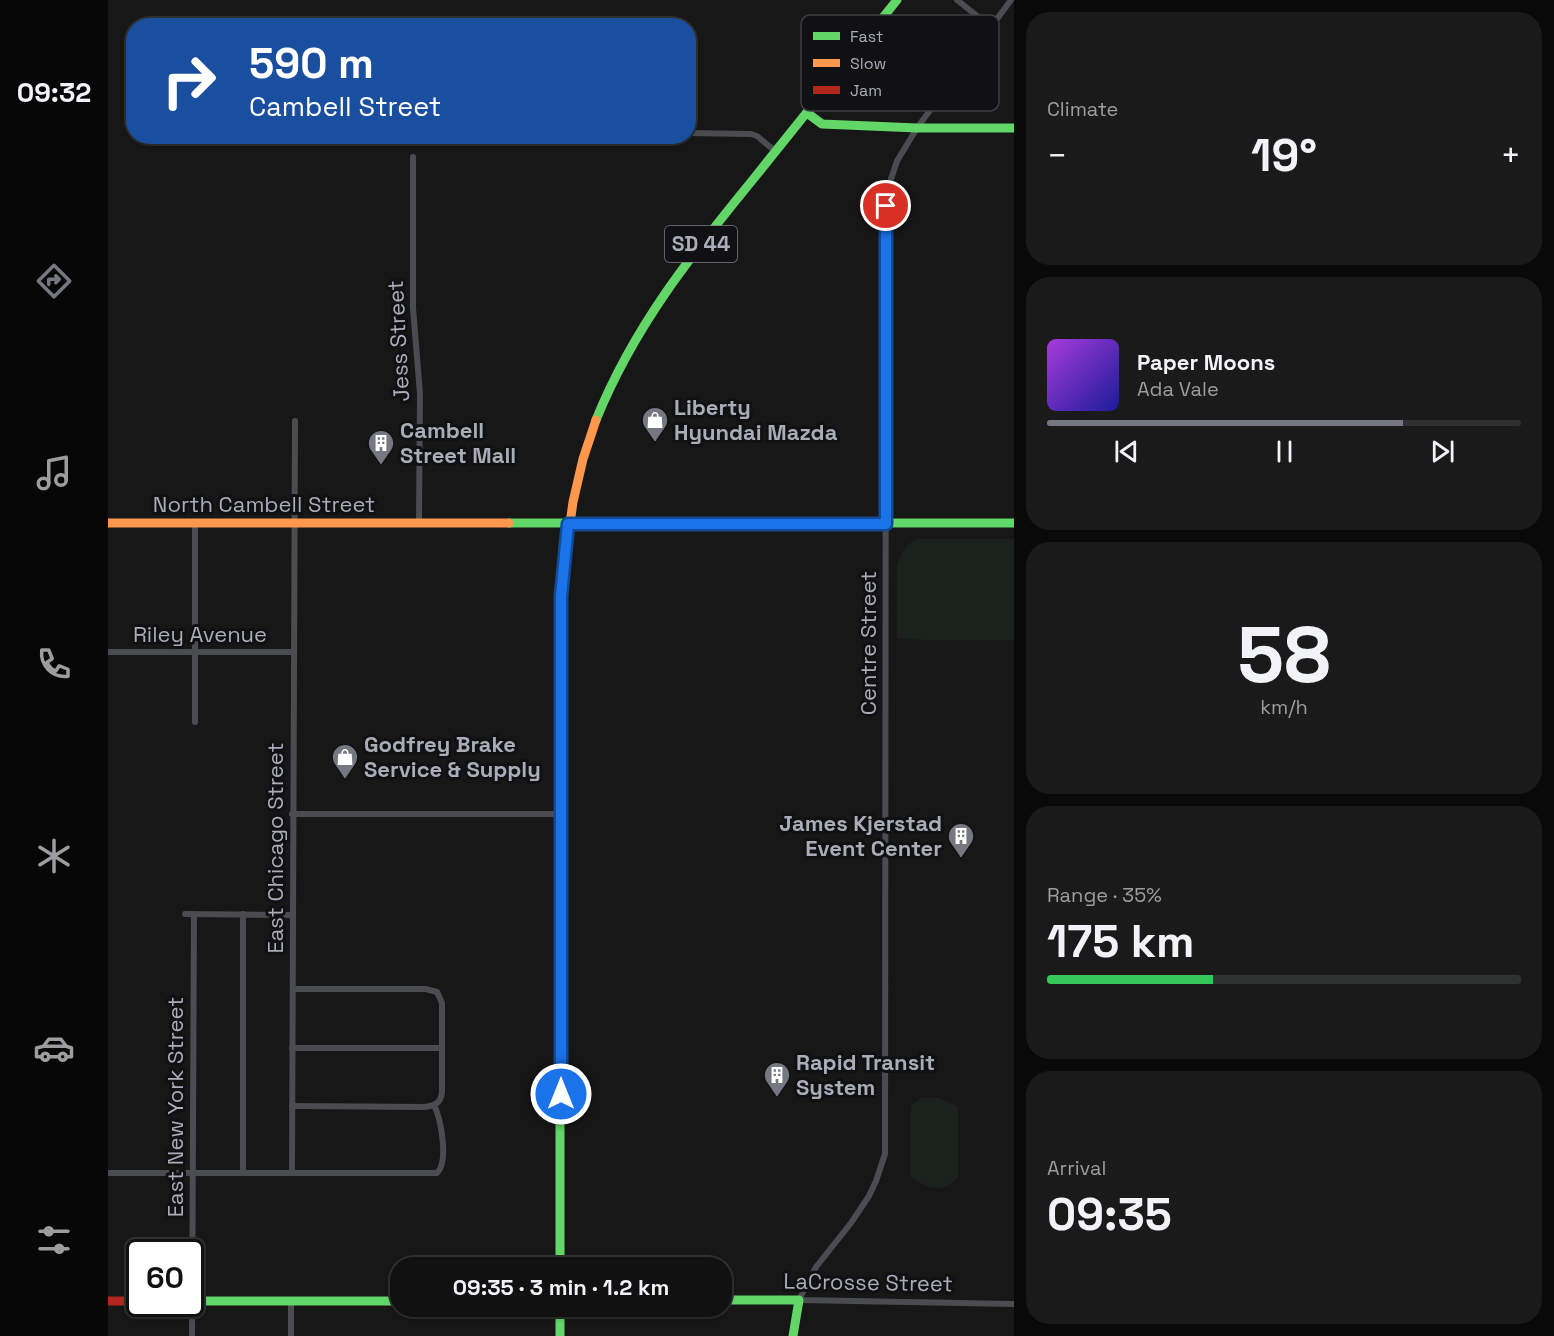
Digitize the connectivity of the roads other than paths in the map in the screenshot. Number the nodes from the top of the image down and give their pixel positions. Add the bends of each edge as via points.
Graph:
1 (897, 0) edge
2 (957, 0) edge
3 (1011, 0) edge
4 (885, 15) edge
5 (976, 15) edge
6 (999, 16) edge
7 (929, 111) edge
8 (807, 113) joint
9 (917, 128) junction
10 (1014, 128) edge
11 (696, 133) edge
12 (775, 151) junction
13 (413, 158) dead end
14 (295, 421) dead end
15 (419, 523) junction
16 (1014, 523) edge
17 (108, 524) edge
18 (195, 524) junction
19 (293, 524) junction
20 (568, 524) junction
21 (886, 524) junction
22 (108, 652) edge
23 (195, 652) junction
24 (292, 652) junction
25 (195, 722) dead end
26 (292, 814) junction
27 (561, 814) junction
28 (185, 914) dead end
29 (194, 914) junction
30 (243, 914) junction
31 (293, 915) junction
32 (292, 989) junction
33 (292, 1048) junction
34 (442, 1048) junction
35 (434, 1105) junction
36 (292, 1106) junction
37 (108, 1173) edge
38 (193, 1173) junction
39 (243, 1173) junction
40 (292, 1173) junction
41 (192, 1239) edge
42 (560, 1257) edge
43 (732, 1300) edge
44 (799, 1300) junction
45 (108, 1301) edge
46 (126, 1301) edge
47 (204, 1301) edge
48 (291, 1301) junction
49 (390, 1301) edge
50 (1014, 1304) edge
51 (191, 1317) edge
52 (560, 1317) edge
53 (192, 1336) edge
54 (291, 1336) edge
55 (560, 1336) edge
56 (793, 1336) edge

1 - 4 main road, SD 44
2 - 5 street
3 - 6 street, Centre Street
7 - 9 street, Centre Street
8 - 9 main road via 822,124
8 - 12 main road, SD 44
9 - 10 main road
9 - 21 street, Centre Street via 897,161 886,194
11 - 12 street via 757,135
12 - 20 main road, SD 44 via 687,261 632,340 597,415
13 - 15 street, Jess Street via 413,308 420,386
14 - 19 street, East Chicago Street
15 - 19 main road, North Cambell Street
15 - 20 main road, North Cambell Street
16 - 21 main road, North Cambell Street
17 - 18 main road, North Cambell Street
18 - 19 main road, North Cambell Street
18 - 23 street
19 - 24 street, East Chicago Street
20 - 21 main road, North Cambell Street
20 - 27 main road, SD 44 via 561,596
21 - 44 street, Centre Street via 885,1154 869,1196 816,1267
22 - 23 street, Riley Avenue
23 - 24 street, Riley Avenue
23 - 25 street
24 - 26 street, East Chicago Street
26 - 27 street
26 - 31 street, East Chicago Street
27 - 42 main road, SD 44
28 - 29 street
29 - 30 street
29 - 38 street, East New York Street
30 - 31 street
30 - 39 street
31 - 32 street, East Chicago Street
32 - 33 street, East Chicago Street
32 - 34 street via 434,990 442,1003
33 - 34 street
33 - 36 street, East Chicago Street
34 - 35 street via 441,1097
35 - 36 street
35 - 40 street via 441,1125 442,1163 437,1173
36 - 40 street, East Chicago Street
37 - 38 street
38 - 39 street
38 - 41 street, East New York Street
39 - 40 street
43 - 44 main road, LaCrosse Street
44 - 50 street, LaCrosse Street
44 - 56 main road
45 - 46 main road
47 - 48 main road
48 - 49 main road
48 - 54 street
51 - 53 street, East New York Street
52 - 55 main road

